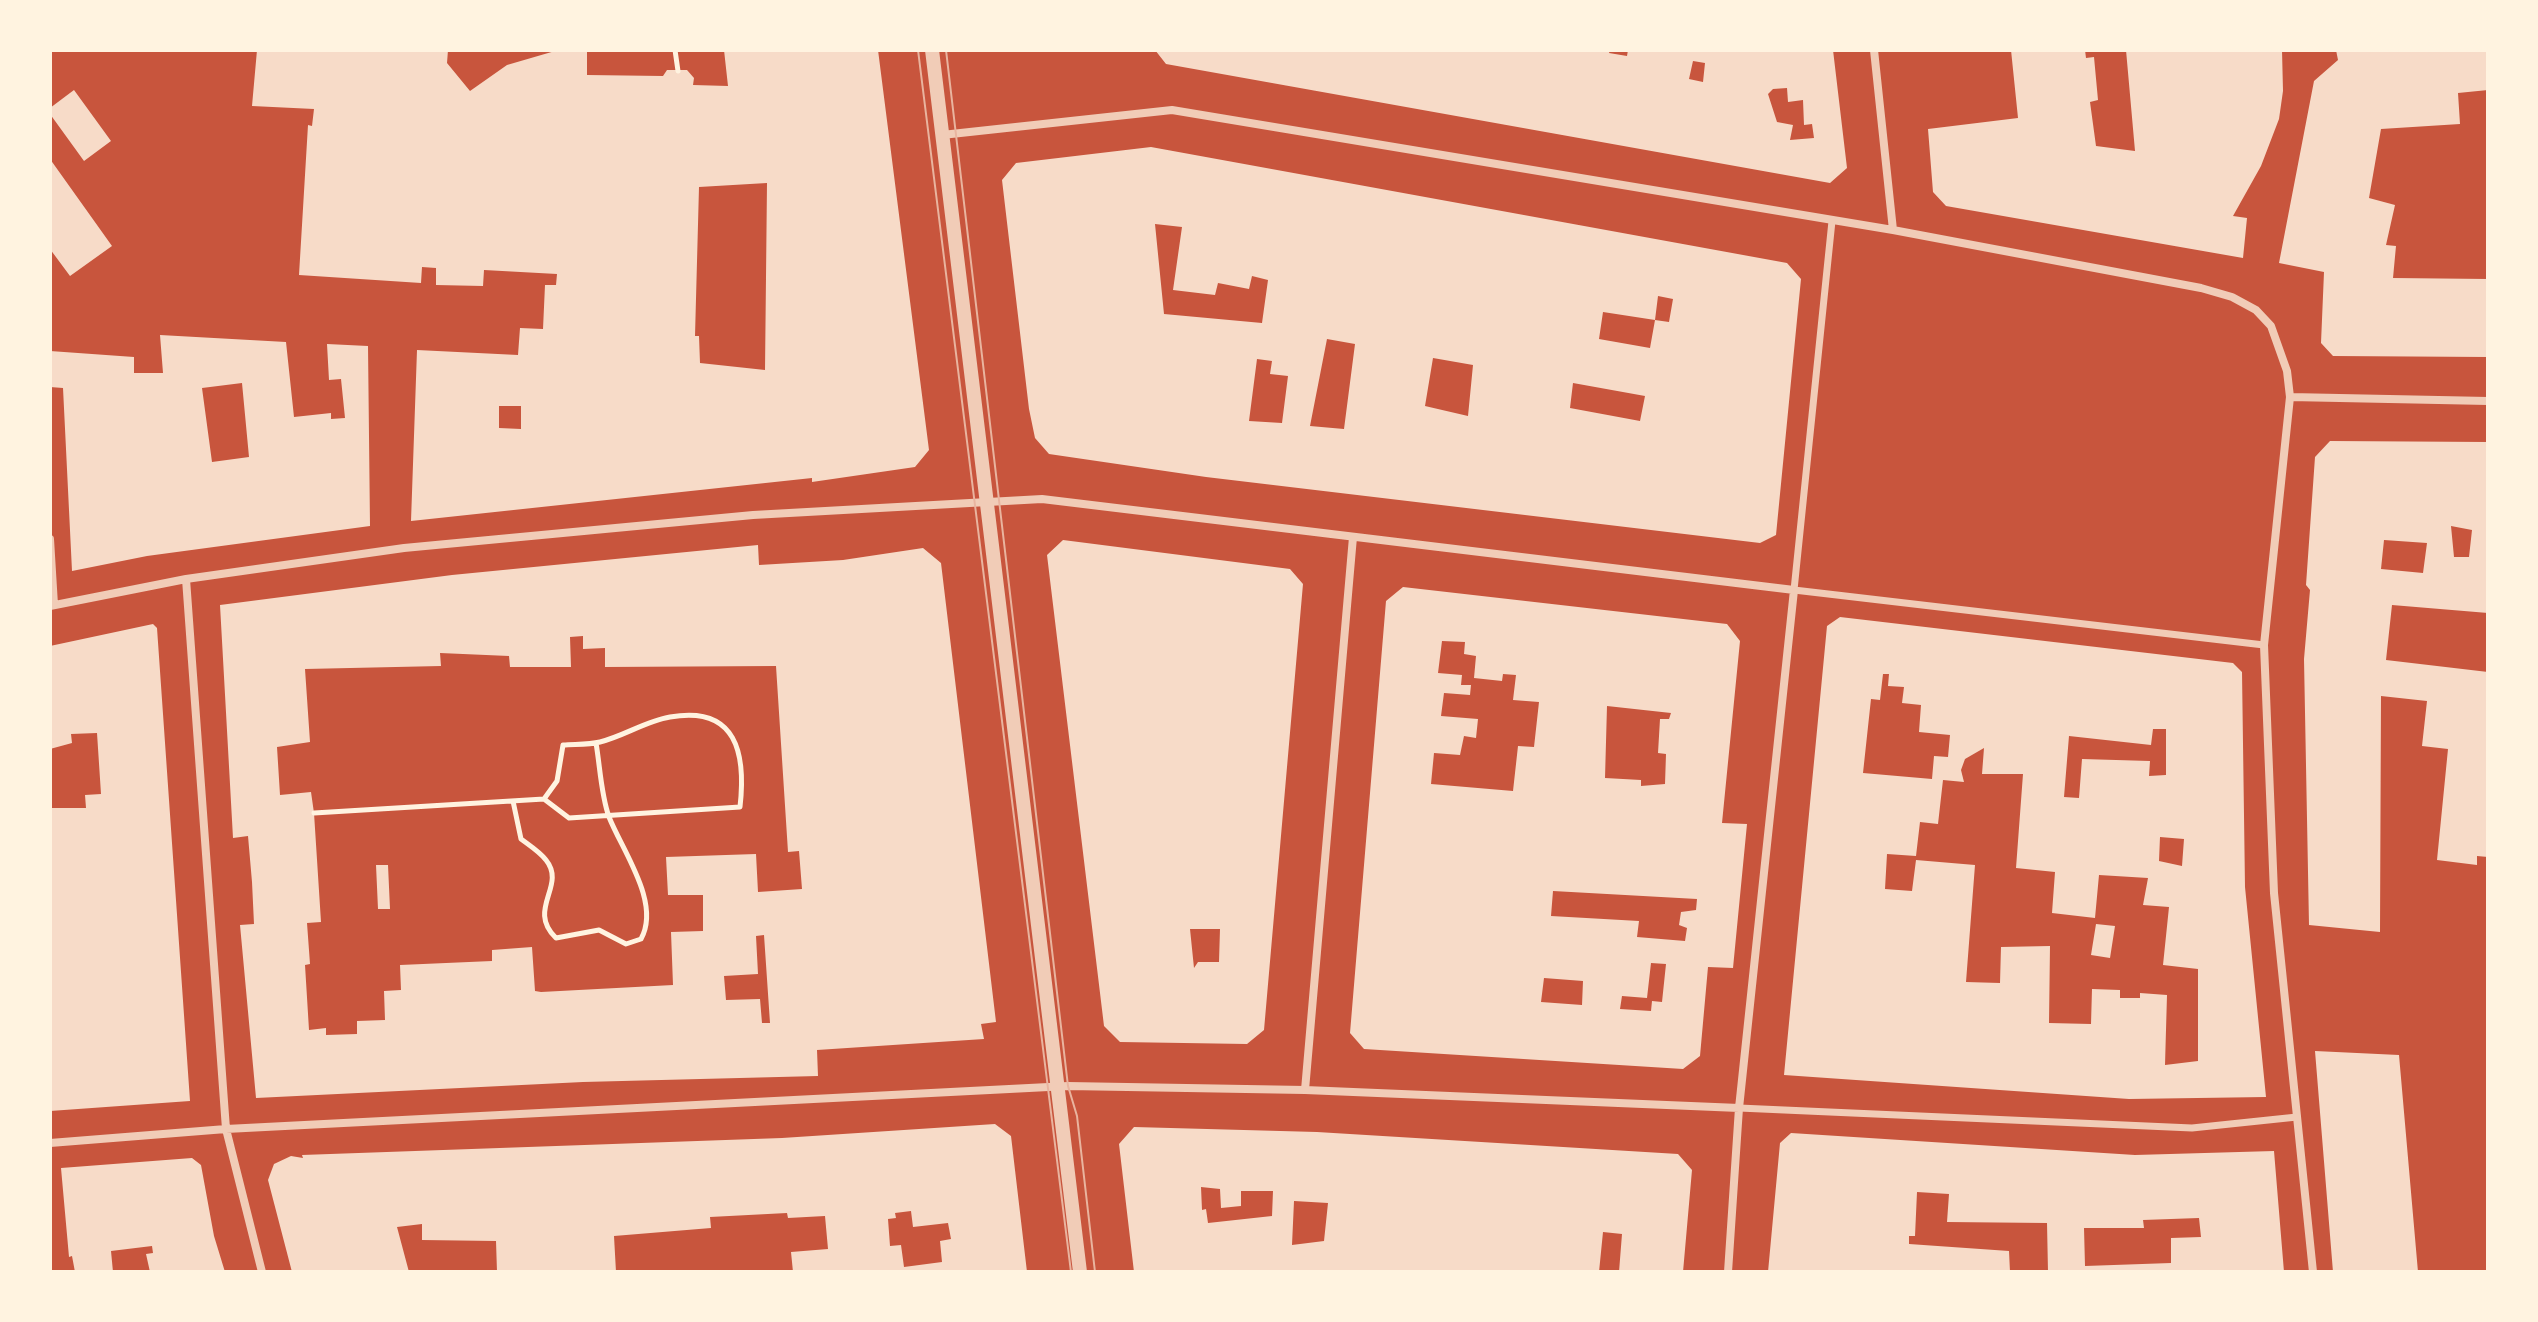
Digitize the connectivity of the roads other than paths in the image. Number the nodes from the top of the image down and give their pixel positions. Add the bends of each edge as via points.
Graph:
1 (932, 50) edge
2 (1874, 50) edge
3 (942, 135) junction
4 (1832, 221) junction
5 (1893, 230) junction
6 (2290, 397) junction
7 (2488, 401) edge
8 (985, 502) junction
9 (1353, 537) junction
10 (50, 539) edge
11 (186, 579) junction
12 (1794, 590) junction
13 (52, 605) edge
14 (2264, 645) junction
15 (1058, 1087) junction
16 (1305, 1090) junction
17 (1739, 1108) junction
18 (2297, 1117) junction
19 (226, 1129) junction
20 (50, 1143) edge
21 (262, 1272) edge
22 (1080, 1272) edge
23 (1728, 1272) edge
24 (2313, 1272) edge

1 - 3 street
2 - 5 street
3 - 4 street via 1172,110
3 - 8 street
4 - 5 street
4 - 12 street
5 - 6 street via 2232,297 2271,326
6 - 7 street
6 - 14 street
8 - 9 street via 1042,499
8 - 11 street via 753,515 404,548
8 - 15 street
9 - 12 street
9 - 16 street
10 - 13 street
11 - 13 street
11 - 19 street
12 - 14 street
12 - 17 street
14 - 18 street via 2274,893
15 - 16 street
15 - 19 street
15 - 22 street
16 - 17 street
17 - 18 street via 2192,1128
17 - 23 street
18 - 24 street
19 - 20 street
19 - 21 street

